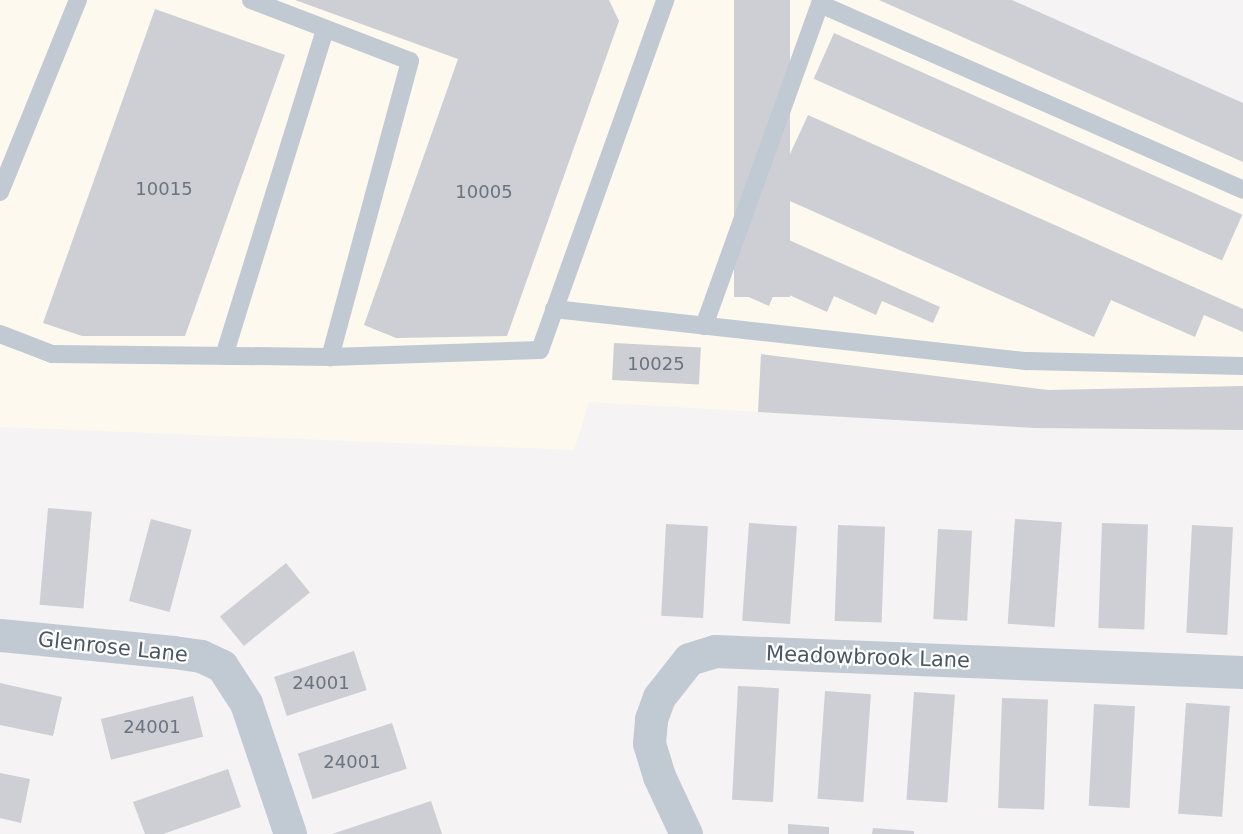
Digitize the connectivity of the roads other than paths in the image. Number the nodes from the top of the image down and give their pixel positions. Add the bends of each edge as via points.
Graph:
1 (78, 0) edge
2 (251, 0) edge
3 (665, 0) edge
4 (325, 29) junction
5 (1243, 190) edge
6 (0, 192) edge
7 (554, 309) junction
8 (704, 326) junction
9 (0, 334) edge
10 (224, 356) junction
11 (330, 357) junction
12 (1243, 366) edge
13 (0, 635) edge
14 (1243, 672) edge
15 (290, 834) edge
16 (686, 834) edge

1 - 6 lane
2 - 4 lane
3 - 7 lane
4 - 10 lane
4 - 11 lane via 410,61
5 - 8 lane via 820,4
7 - 8 lane
7 - 11 lane via 540,350
8 - 12 lane via 1027,361
9 - 10 lane via 52,354
10 - 11 lane
13 - 15 street, Glenrose Lane via 201,656 222,666 246,703
14 - 16 street, Meadowbrook Lane via 714,651 689,659 659,697 651,719 649,743

